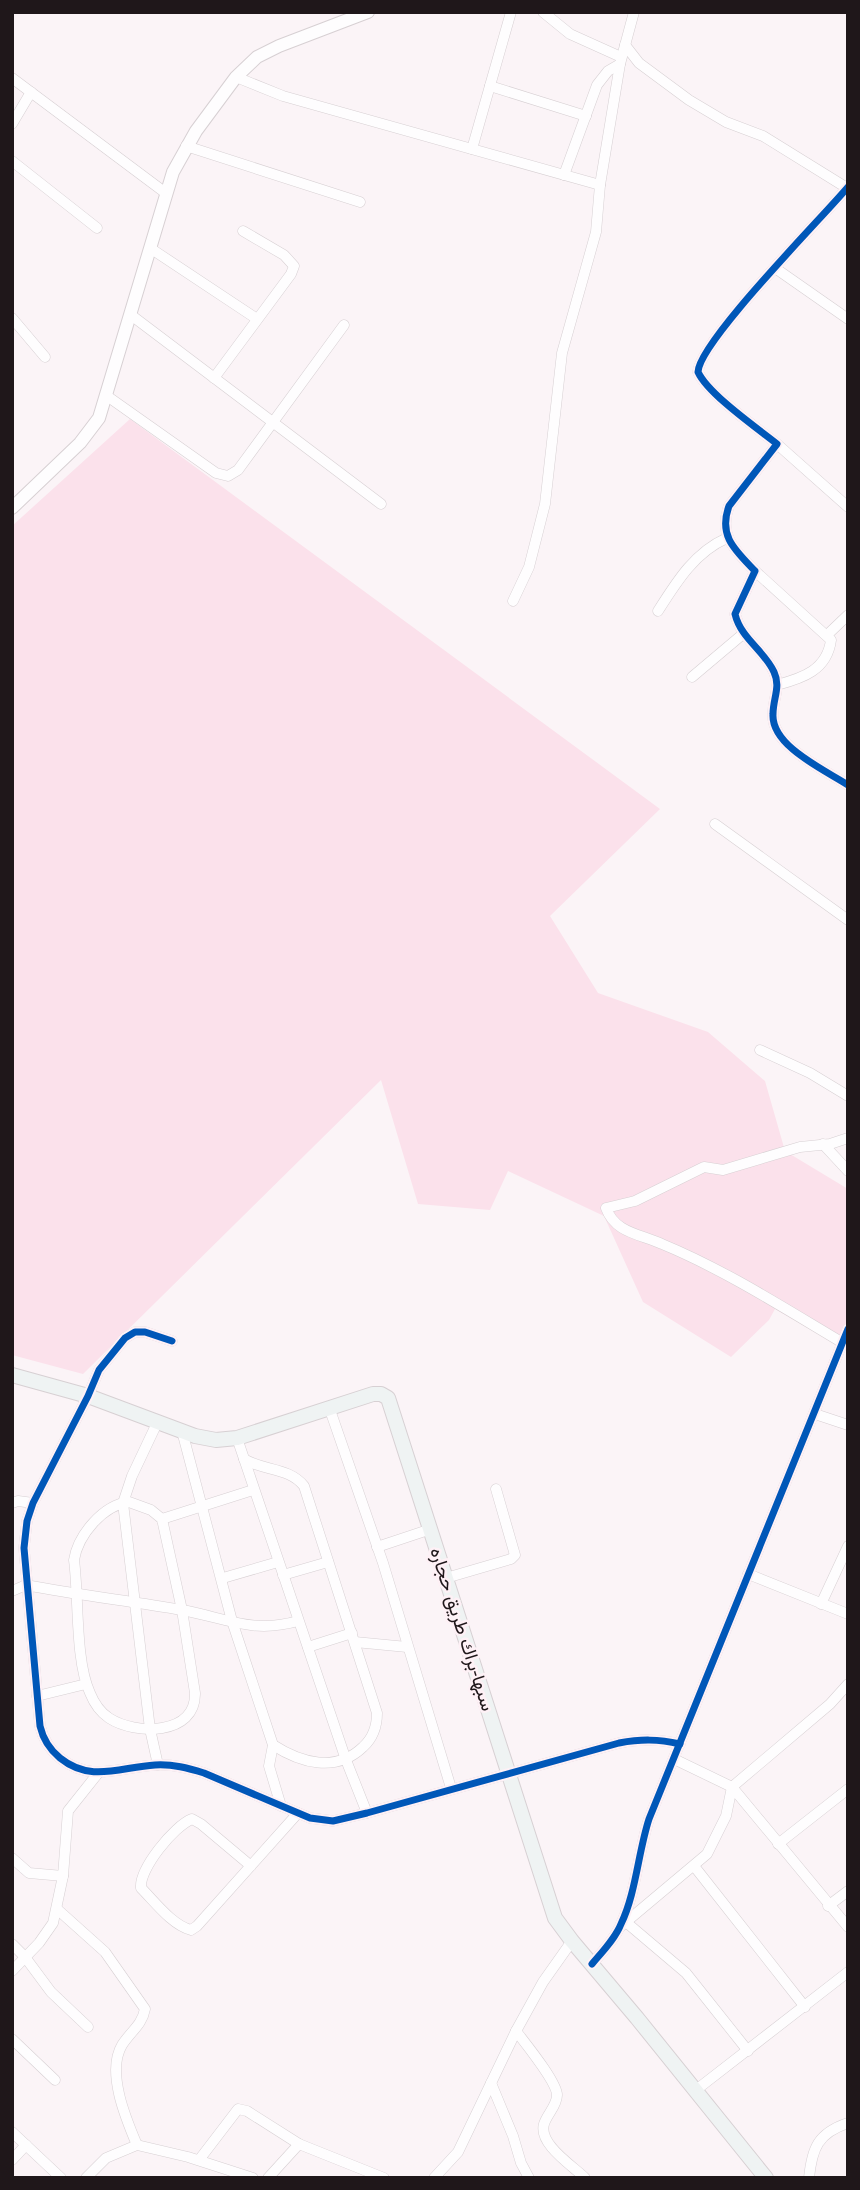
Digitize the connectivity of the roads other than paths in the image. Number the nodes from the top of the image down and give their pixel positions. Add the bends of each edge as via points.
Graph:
1 (368, 12) edge
2 (511, 12) edge
3 (542, 12) edge
4 (634, 12) edge
5 (625, 45) junction
6 (621, 60) junction
7 (236, 77) junction
8 (12, 78) edge
9 (489, 86) junction
10 (31, 92) junction
11 (586, 116) junction
12 (12, 124) edge
13 (186, 146) junction
14 (472, 149) junction
15 (12, 161) edge
16 (564, 175) junction
17 (600, 185) junction
18 (848, 188) edge
19 (167, 194) junction
20 (360, 202) dead end
21 (97, 228) dead end
22 (243, 231) dead end
23 (150, 248) junction
24 (775, 268) junction
25 (131, 315) junction
26 (12, 318) edge
27 (257, 319) junction
28 (848, 319) edge
29 (344, 325) dead end
30 (45, 357) dead end
31 (214, 378) junction
32 (107, 396) junction
33 (273, 422) junction
34 (777, 444) junction
35 (381, 504) dead end
36 (848, 507) edge
37 (12, 508) edge
38 (727, 538) junction
39 (755, 571) junction
40 (513, 601) dead end
41 (658, 611) dead end
42 (848, 615) edge
43 (743, 634) junction
44 (827, 635) junction
45 (692, 677) dead end
46 (778, 685) junction
47 (848, 785) edge
48 (715, 824) dead end
49 (848, 919) edge
50 (760, 1050) dead end
51 (848, 1096) edge
52 (848, 1138) edge
53 (823, 1144) junction
54 (848, 1171) edge
55 (848, 1329) edge
56 (172, 1340) dead end
57 (843, 1343) junction
58 (12, 1375) edge
59 (88, 1396) junction
60 (329, 1407) junction
61 (815, 1413) junction
62 (158, 1421) junction
63 (848, 1425) edge
64 (182, 1431) junction
65 (237, 1438) junction
66 (244, 1459) junction
67 (496, 1489) dead end
68 (253, 1490) junction
69 (12, 1503) edge
70 (33, 1503) junction
71 (123, 1503) junction
72 (204, 1506) junction
73 (162, 1519) junction
74 (431, 1529) junction
75 (848, 1546) edge
76 (377, 1547) junction
77 (278, 1562) junction
78 (328, 1562) junction
79 (748, 1574) junction
80 (283, 1575) junction
81 (223, 1578) junction
82 (446, 1578) junction
83 (26, 1586) junction
84 (12, 1591) edge
85 (78, 1595) junction
86 (136, 1604) junction
87 (821, 1604) junction
88 (182, 1610) junction
89 (848, 1614) edge
90 (232, 1621) junction
91 (298, 1621) junction
92 (354, 1638) junction
93 (308, 1647) junction
94 (407, 1647) junction
95 (86, 1684) junction
96 (848, 1684) edge
97 (37, 1696) junction
98 (150, 1729) junction
99 (680, 1744) junction
100 (273, 1745) junction
101 (674, 1759) junction
102 (346, 1760) junction
103 (158, 1765) junction
104 (99, 1772) junction
105 (509, 1772) junction
106 (732, 1787) junction
107 (451, 1788) junction
108 (845, 1796) edge
109 (281, 1806) junction
110 (298, 1813) junction
111 (367, 1813) junction
112 (778, 1844) junction
113 (12, 1858) edge
114 (251, 1866) junction
115 (694, 1866) junction
116 (63, 1876) junction
117 (848, 1891) edge
118 (828, 1906) junction
119 (57, 1909) junction
120 (624, 1925) junction
121 (848, 1927) edge
122 (572, 1941) junction
123 (12, 1944) edge
124 (25, 1957) junction
125 (592, 1964) junction
126 (12, 1971) edge
127 (848, 1972) edge
128 (804, 2007) junction
129 (88, 2027) dead end
130 (516, 2031) junction
131 (12, 2039) edge
132 (748, 2051) junction
133 (55, 2080) dead end
134 (491, 2083) junction
135 (696, 2090) junction
136 (848, 2123) edge
137 (12, 2132) edge
138 (299, 2144) junction
139 (26, 2145) junction
140 (137, 2145) junction
141 (199, 2160) junction
142 (12, 2161) edge
143 (366, 2175) edge
144 (60, 2177) edge
145 (86, 2178) edge
146 (253, 2178) edge
147 (268, 2178) edge
148 (384, 2178) edge
149 (435, 2178) edge
150 (529, 2178) edge
151 (585, 2178) edge
152 (766, 2178) edge
153 (809, 2178) edge

1 - 7 street via 267,51
2 - 9 street
3 - 6 street via 570,34
4 - 5 street
5 - 6 street
5 - 18 street via 639,63 688,100 763,136
6 - 11 street via 600,80
6 - 17 street
7 - 13 street
7 - 14 street via 283,96
8 - 10 street
9 - 11 street
9 - 14 street
10 - 12 street
10 - 19 street
11 - 16 street
13 - 19 street
13 - 20 street
14 - 16 street
15 - 21 street
16 - 17 street
17 - 40 street via 596,232 562,353 545,504 529,567
18 - 24 street
19 - 23 street
22 - 27 street via 294,266
23 - 25 street
23 - 27 street
24 - 28 street
24 - 34 street via 712,342 698,372 729,405
25 - 31 street
25 - 32 street
26 - 30 street
27 - 31 street
29 - 33 street
31 - 33 street
32 - 33 street via 224,476 238,470
32 - 37 street via 99,418 80,443
33 - 35 street
34 - 36 street
34 - 38 street via 729,506 724,518
38 - 39 street
38 - 41 street via 697,556
39 - 43 street via 735,614
39 - 44 street
42 - 44 street
43 - 45 street
43 - 46 street via 772,668
44 - 46 street via 830,646 812,673
46 - 47 street via 772,714 777,732 793,750
48 - 49 street
50 - 51 street
52 - 53 street
53 - 54 street
53 - 57 street via 723,1170 704,1167 635,1201 607,1208 611,1220 631,1233 702,1262
55 - 57 street
56 - 59 street via 145,1332 125,1338 99,1370
57 - 61 street
58 - 59 main road, سبها-براك طريق حجاره
59 - 62 main road, سبها-براك طريق حجاره
59 - 70 street
60 - 65 main road, سبها-براك طريق حجاره
60 - 74 main road, سبها-براك طريق حجاره via 373,1394 388,1398
60 - 76 street
61 - 63 street
61 - 79 street
62 - 64 main road, سبها-براك طريق حجاره
62 - 71 street
64 - 65 main road, سبها-براك طريق حجاره via 216,1440
64 - 72 street
65 - 66 street
66 - 68 street
66 - 78 street via 302,1483
67 - 82 street via 515,1555
68 - 72 street
68 - 77 street
69 - 70 street
70 - 83 street via 25,1534
71 - 73 street via 135,1503
71 - 85 street via 111,1507 78,1544 74,1560
71 - 86 street
72 - 73 street
72 - 81 street
73 - 88 street
74 - 76 street
74 - 82 main road, سبها-براك طريق حجاره
75 - 87 street
76 - 94 street
77 - 80 street
77 - 81 street
78 - 80 street
78 - 92 street
79 - 87 street
79 - 99 street
80 - 91 street
81 - 90 street
82 - 105 main road, سبها-براك طريق حجاره
83 - 84 street
83 - 85 street
83 - 97 street
85 - 86 street
85 - 95 street
86 - 88 street
86 - 98 street
87 - 89 street
88 - 90 street
88 - 98 street via 194,1704 183,1721
90 - 91 street via 274,1627
90 - 100 street
91 - 93 street
92 - 93 street
92 - 94 street
92 - 102 street via 377,1717 369,1740
93 - 102 street
94 - 107 street
95 - 97 street
95 - 98 street via 106,1717 124,1726
96 - 106 street
97 - 104 street via 47,1745 71,1766
98 - 103 street
99 - 101 street
99 - 105 street via 640,1739
100 - 102 street via 316,1763
100 - 109 street via 268,1763
101 - 106 street
101 - 120 street via 642,1843
102 - 111 street
103 - 104 street
103 - 109 street via 204,1773
104 - 116 street via 68,1811
105 - 107 street
105 - 122 main road, سبها-براك طريق حجاره via 547,1899
106 - 112 street
106 - 115 street via 719,1833
107 - 111 street
108 - 112 street
109 - 110 street
110 - 111 street via 325,1821
110 - 114 street
112 - 118 street
113 - 116 street via 29,1873
114 - 114 street via 192,1819 163,1844 140,1879 141,1888 173,1920 191,1930
115 - 120 street
115 - 128 street
116 - 119 street
117 - 118 street
118 - 121 street
119 - 124 street via 47,1934
119 - 140 street via 105,1952 145,2009 143,2021 121,2046 116,2070 123,2111
120 - 125 street
120 - 132 street via 686,1973
122 - 125 main road, سبها-براك طريق حجاره
122 - 130 street
123 - 124 street
124 - 126 street
124 - 129 street via 51,1993
125 - 135 main road, سبها-براك طريق حجاره
127 - 128 street
128 - 132 street
130 - 134 street
130 - 151 street via 557,2094 544,2124 545,2137
131 - 133 street
132 - 135 street
134 - 149 street via 458,2152
134 - 150 street
135 - 152 main road, سبها-براك طريق حجاره
136 - 153 street via 830,2130 817,2145
137 - 139 street
138 - 141 street via 238,2109
138 - 143 street
138 - 147 street
139 - 142 street
139 - 144 street
140 - 141 street
140 - 145 street via 106,2158
141 - 146 street
143 - 148 street

